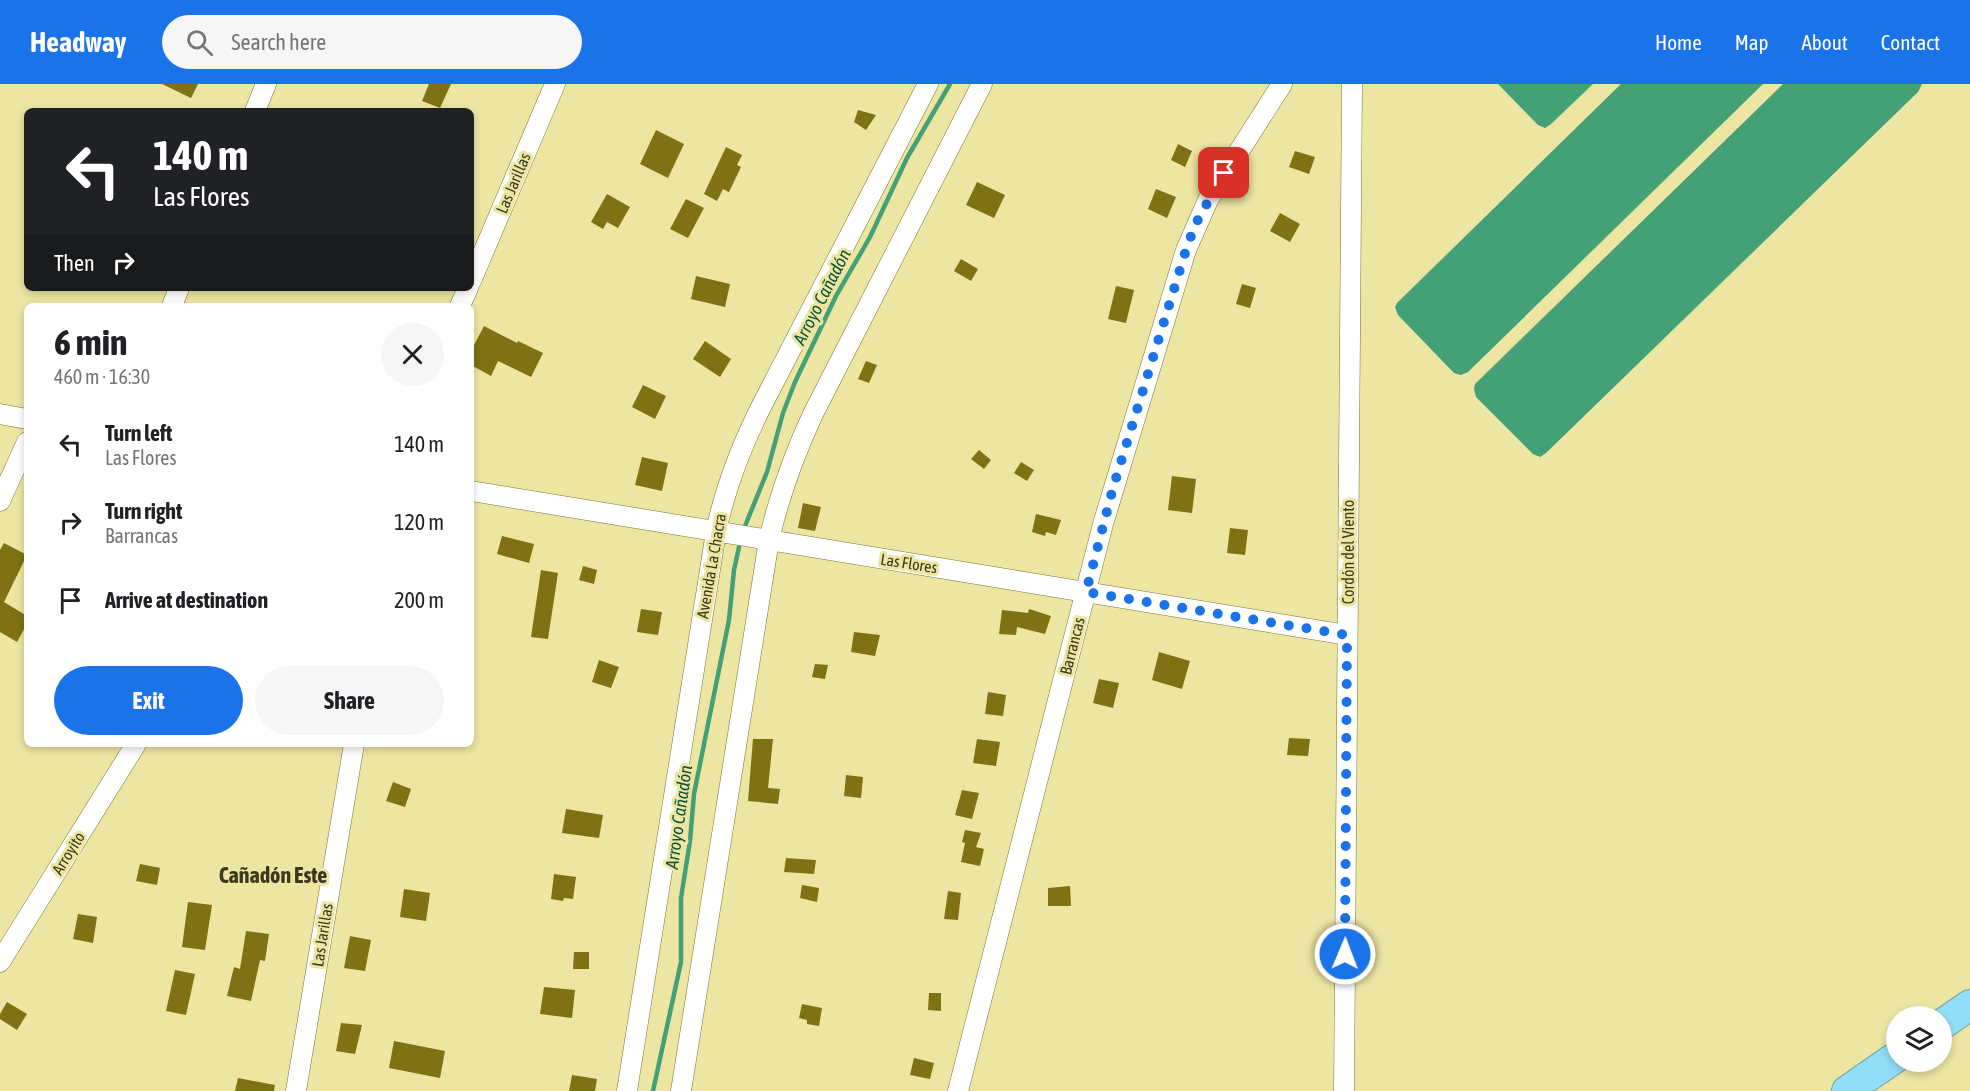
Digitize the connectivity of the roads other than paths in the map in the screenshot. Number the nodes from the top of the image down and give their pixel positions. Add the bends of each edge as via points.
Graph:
1 (266, 84) edge
2 (555, 84) edge
3 (928, 84) edge
4 (982, 84) edge
5 (1282, 84) edge
6 (1352, 84) edge
7 (256, 108) edge
8 (474, 274) edge
9 (0, 414) edge
10 (24, 418) edge
11 (24, 449) edge
12 (474, 492) edge
13 (0, 501) edge
14 (716, 532) junction
15 (769, 540) junction
16 (1086, 592) junction
17 (1347, 635) junction
18 (134, 747) edge
19 (353, 747) edge
20 (0, 962) edge
21 (1970, 1005) edge
22 (1952, 1017) edge
23 (1886, 1064) edge
24 (296, 1091) edge
25 (627, 1091) edge
26 (681, 1091) edge
27 (958, 1091) edge
28 (1344, 1091) edge
29 (1847, 1091) edge

1 - 7 street
2 - 8 street, Las Jarillas
3 - 14 street, Avenida La Chacra via 747,436 726,489
4 - 15 street via 813,414 782,492
5 - 16 street, Barrancas via 1195,225 1113,488
6 - 17 street, Cordón del Viento
9 - 10 street
11 - 13 street
12 - 14 street, Las Flores
14 - 15 street, Las Flores
14 - 25 street, Avenida La Chacra
15 - 16 street, Las Flores
15 - 26 street
16 - 17 street, Las Flores
16 - 27 street, Barrancas
17 - 28 street, Cordón del Viento
18 - 20 street, Arroyito
19 - 24 street, Las Jarillas
21 - 22 highway
23 - 29 highway

